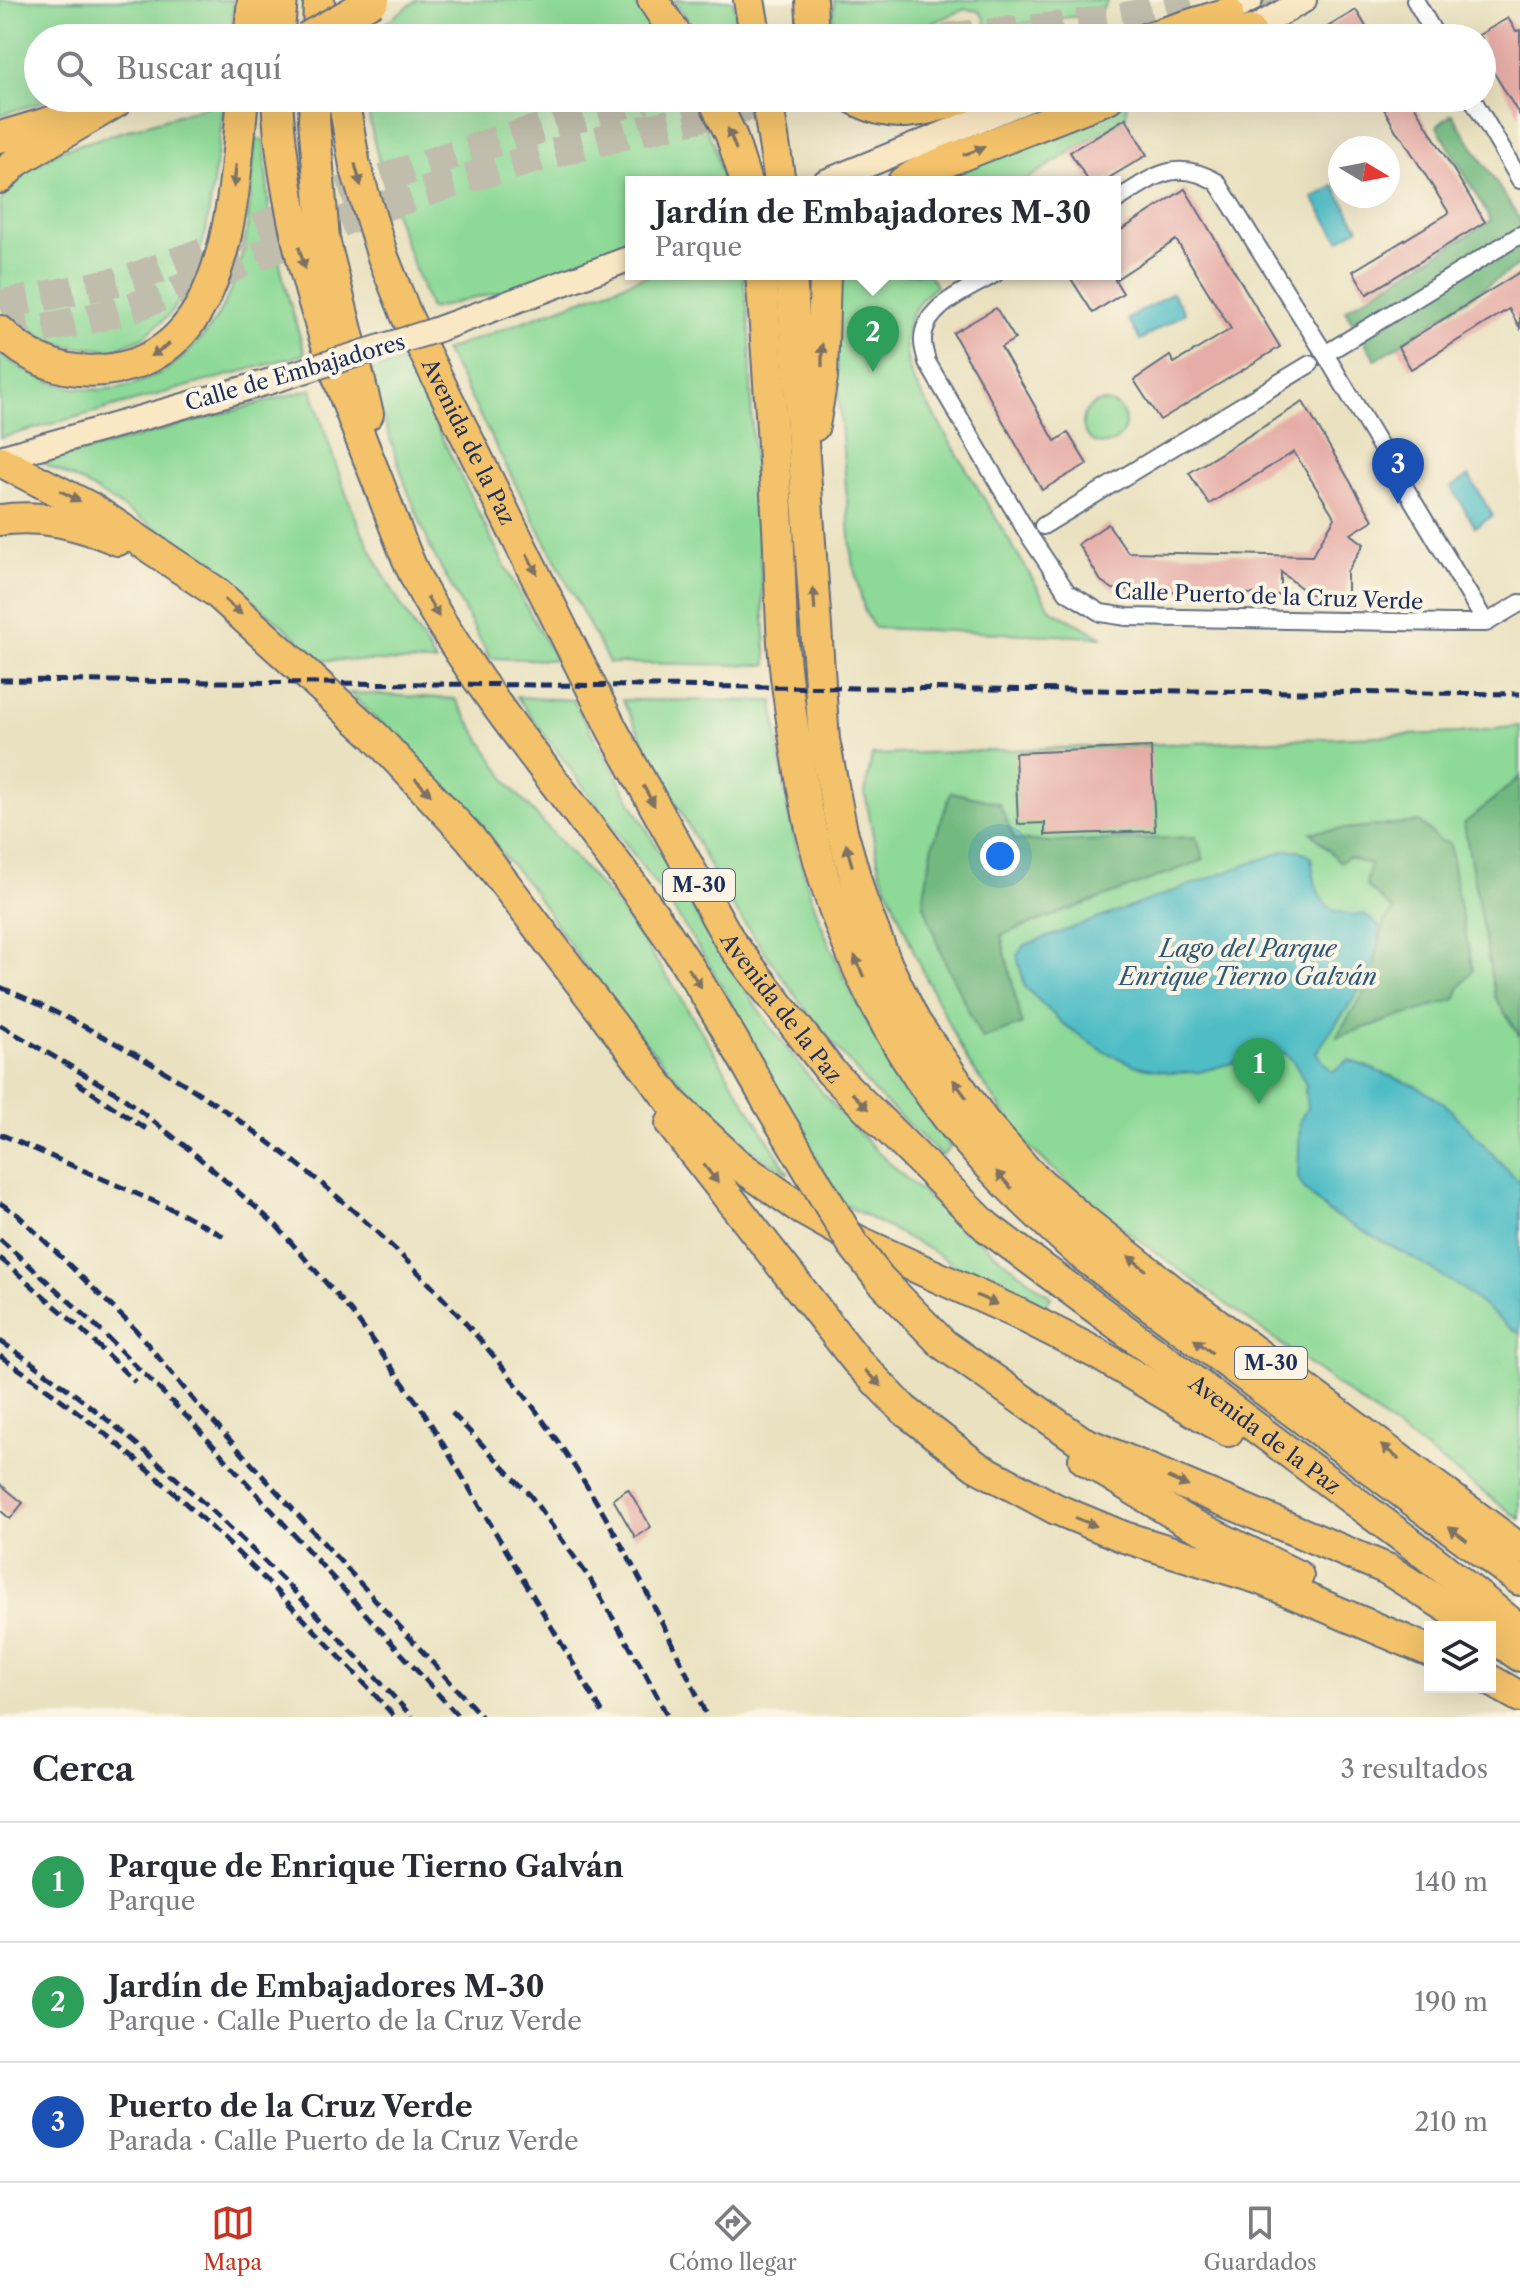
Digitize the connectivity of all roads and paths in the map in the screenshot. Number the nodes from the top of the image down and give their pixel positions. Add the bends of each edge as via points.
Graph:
1 (253, 0) edge
2 (282, 0) edge
3 (319, 0) edge
4 (338, 0) edge
5 (374, 0) edge
6 (653, 0) edge
7 (749, 0) edge
8 (792, 0) edge
9 (811, 0) edge
10 (1304, 0) edge
11 (1415, 0) edge
12 (250, 24) edge
13 (279, 24) edge
14 (318, 24) edge
15 (331, 24) edge
16 (339, 24) edge
17 (669, 24) edge
18 (753, 24) edge
19 (791, 24) edge
20 (812, 24) edge
21 (1239, 24) edge
22 (1429, 24) edge
23 (82, 112) edge
24 (101, 112) edge
25 (242, 112) edge
26 (278, 112) edge
27 (314, 112) edge
28 (345, 112) edge
29 (720, 112) edge
30 (769, 112) edge
31 (788, 112) edge
32 (890, 112) edge
33 (911, 112) edge
34 (1001, 112) edge
35 (1072, 112) edge
36 (1480, 112) edge
37 (0, 137) edge
38 (744, 176) edge
39 (779, 176) edge
40 (788, 176) edge
41 (839, 176) edge
42 (913, 176) edge
43 (0, 178) edge
44 (1520, 180) edge
45 (1121, 198) edge
46 (1520, 235) edge
47 (625, 260) edge
48 (761, 280) edge
49 (791, 280) edge
50 (825, 280) edge
51 (985, 280) edge
52 (0, 331) edge
53 (1325, 354) junction
54 (1310, 364) dead end
55 (0, 459) edge
56 (806, 459) junction
57 (0, 520) edge
58 (1043, 526) dead end
59 (400, 536) junction
60 (171, 560) junction
61 (1520, 603) edge
62 (1486, 623) junction
63 (470, 838) junction
64 (942, 1343) junction
65 (1520, 1549) edge
66 (1520, 1580) edge
67 (1469, 1621) edge
68 (1512, 1637) edge
69 (1424, 1639) edge
70 (1424, 1648) edge
71 (1496, 1683) edge
72 (1520, 1697) edge

1 - 12 highway
2 - 13 highway
3 - 14 highway
4 - 16 highway
5 - 15 highway, bridge
6 - 17 highway
7 - 18 highway
8 - 19 highway
9 - 20 highway
10 - 21 main road
11 - 22 street
23 - 37 highway
24 - 43 highway via 25,156
25 -> 52 highway via 224,252 200,307 166,347 135,364 91,370 46,364
26 -> 59 highway via 294,233 341,390
27 - 59 highway via 324,239
28 -> 68 highway, Avenida de la Paz / M-30 via 355,166 407,317 613,731 740,954 831,1072 987,1227 1416,1548
38 -> 29 highway
30 - 39 highway
31 - 40 highway
32 - 33 highway
34 - 41 main road
42 -> 35 highway
36 - 44 street
45 - 53 street via 1180,169 1217,182
46 - 53 street
47 - 55 main road, Calle de Embajadores, bridge via 436,330
66 -> 48 highway via 1081,1254 981,1154 909,1061 862,973 829,894 804,790 787,682
49 - 56 highway, M-30
56 -> 50 highway via 820,393
51 - 62 street, Calle Puerto de la Cruz Verde via 938,309 923,341 934,375 1067,592 1101,613 1127,617
53 - 62 street
54 - 58 street
55 -> 60 highway via 91,508
65 -> 56 highway, M-30 via 1077,1215 1027,1171 943,1065 887,965 842,831 824,740
57 - 60 highway via 69,522 118,540 141,555
59 -> 64 highway, bridge via 429,602 505,720 652,913 712,1003 852,1243
60 -> 63 highway via 227,601 375,736
61 - 62 street
63 -> 68 highway via 672,1103 736,1163 858,1241 1017,1313 1195,1409
63 -> 70 highway via 517,921 656,1106 856,1360 903,1409 976,1466 1056,1509 1124,1537 1260,1579
64 -> 67 highway via 1081,1441 1387,1569
64 - 69 highway via 1020,1415 1171,1513
71 - 72 highway

